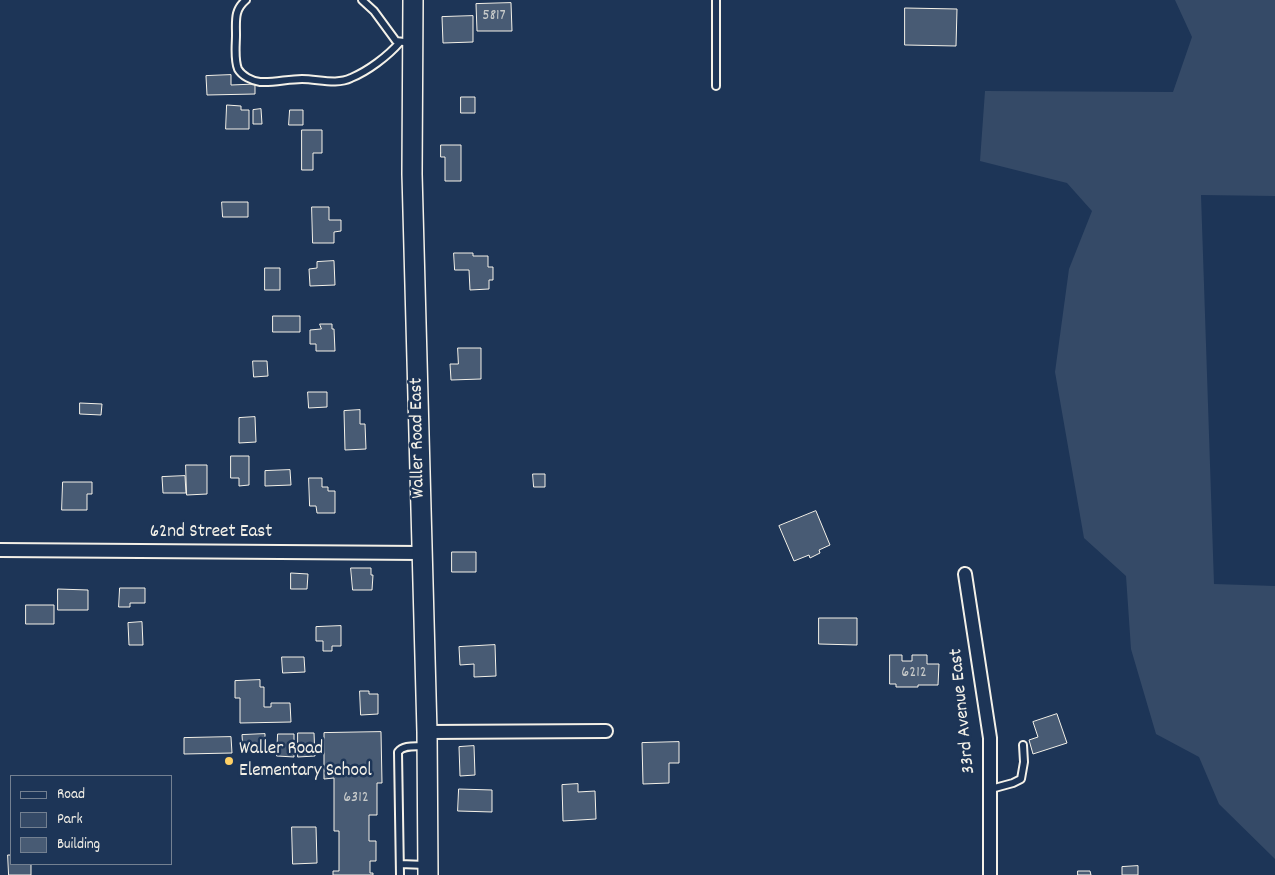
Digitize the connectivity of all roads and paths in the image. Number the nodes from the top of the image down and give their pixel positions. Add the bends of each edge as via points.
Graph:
1 (246, 0) edge
2 (362, 0) edge
3 (413, 0) edge
4 (716, 0) edge
5 (406, 43) junction
6 (716, 86) dead end
7 (0, 550) edge
8 (421, 553) junction
9 (965, 574) dead end
10 (606, 731) dead end
11 (427, 739) junction
12 (1023, 745) dead end
13 (991, 789) junction
14 (400, 864) junction
15 (428, 870) edge
16 (400, 875) edge
17 (990, 875) edge

1 - 5 lane via 236,11 236,60 242,74 261,82 350,79
2 - 5 lane via 374,10 396,41
3 - 5 street, Waller Road East
4 - 6 lane
5 - 8 street, Waller Road East
7 - 8 street, 62nd Street East
8 - 11 street, Waller Road East
9 - 13 street, 33rd Avenue East via 988,714
10 - 11 street
11 - 14 lane via 398,752
11 - 15 street, Waller Road East
12 - 13 lane via 1021,779
13 - 17 street, 33rd Avenue East
14 - 15 lane
14 - 16 lane

